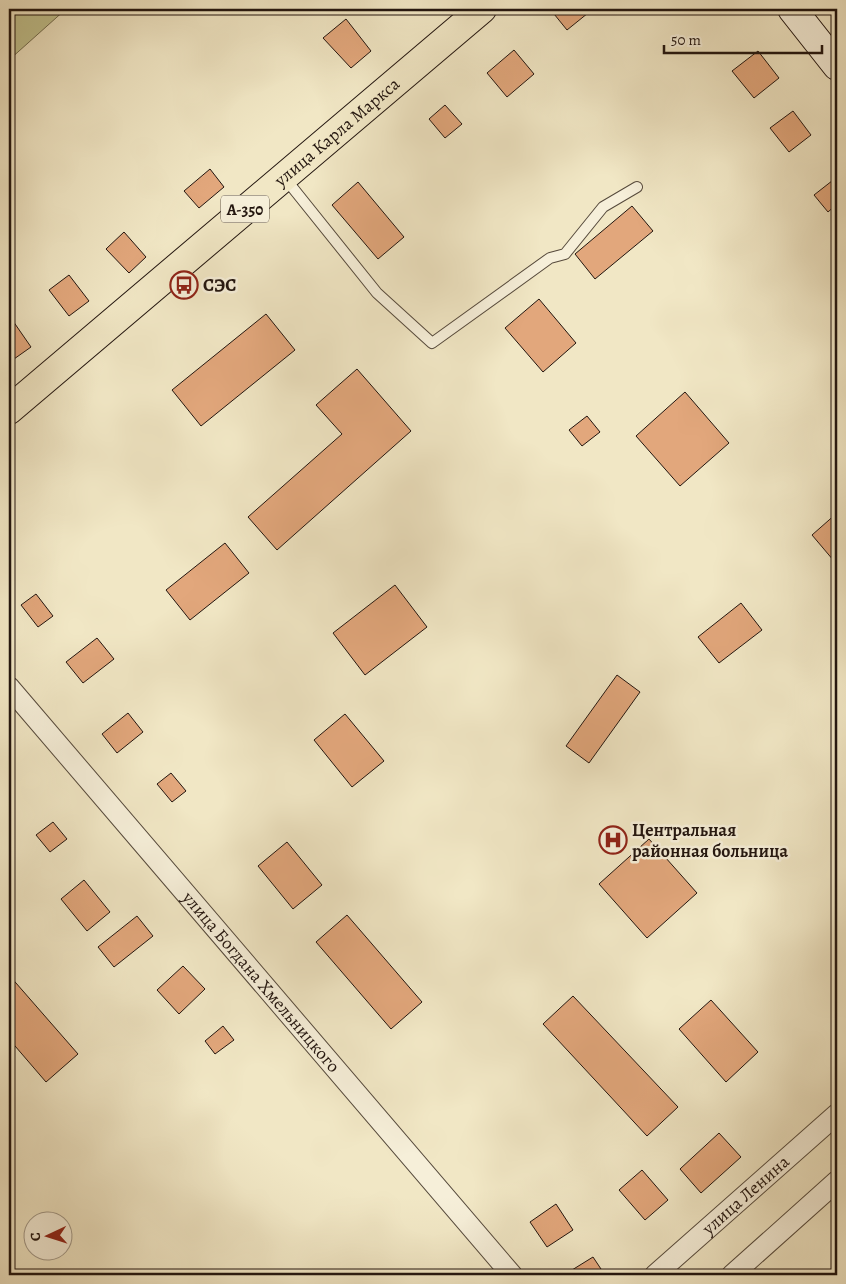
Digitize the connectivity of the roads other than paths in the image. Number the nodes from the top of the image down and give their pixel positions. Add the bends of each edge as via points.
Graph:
1 (482, 9) edge
2 (792, 9) edge
3 (836, 61) edge
4 (283, 176) junction
5 (637, 187) dead end
6 (9, 410) edge
7 (9, 687) edge
8 (837, 1114) edge
9 (837, 1182) edge
10 (512, 1275) edge
11 (655, 1275) edge
12 (732, 1275) edge

1 - 4 highway, улица Карла Маркса / А-350
2 - 3 street
4 - 5 lane via 377,293 432,342 550,258 565,254 604,207
4 - 6 highway, улица Карла Маркса / А-350
7 - 10 street, улица Богдана Хмельницкого
8 - 11 street, улица Ленина
9 - 12 street

